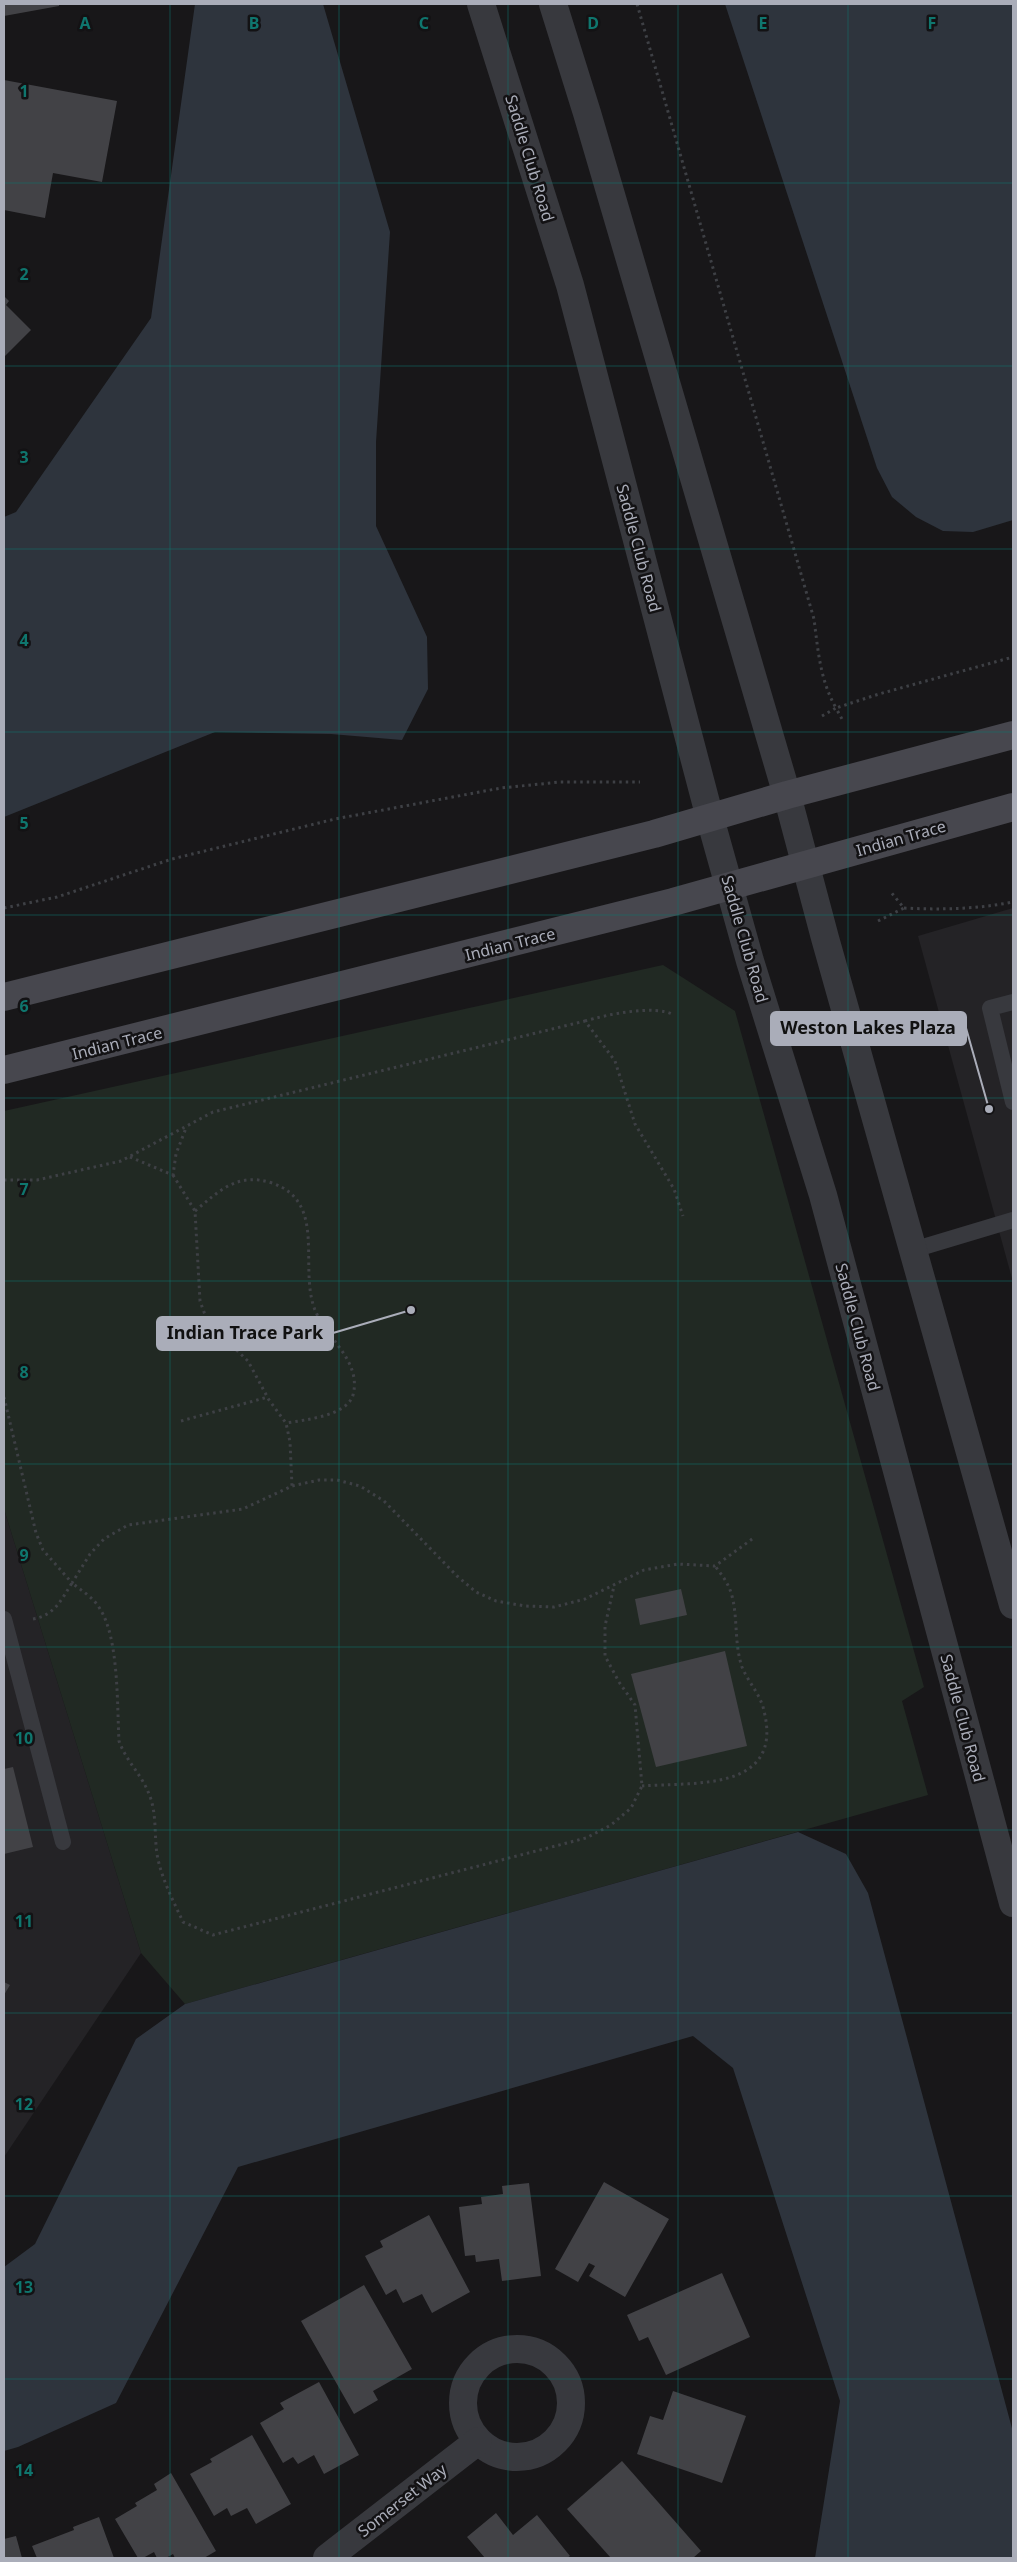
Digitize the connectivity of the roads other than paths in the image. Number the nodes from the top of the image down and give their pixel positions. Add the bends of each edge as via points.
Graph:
1 (481, 4) edge
2 (553, 4) edge
3 (1013, 735) edge
4 (787, 795) junction
5 (1013, 807) edge
6 (710, 818) junction
7 (805, 865) junction
8 (729, 886) junction
9 (4, 997) edge
10 (1013, 1002) edge
11 (4, 1070) edge
12 (1013, 1102) edge
13 (1013, 1220) edge
14 (914, 1250) junction
15 (1009, 1574) edge
16 (1013, 1605) edge
17 (4, 1619) edge
18 (63, 1842) dead end
19 (1013, 1903) edge
20 (478, 2441) dead end
21 (326, 2558) edge

1 - 6 street, Saddle Club Road via 570,285
2 - 4 street
3 - 4 main road
4 - 6 main road
4 - 7 street
5 - 7 main road, Indian Trace
6 - 8 street, Saddle Club Road
6 - 9 main road
7 - 8 main road, Indian Trace
7 - 14 street
8 - 11 main road, Indian Trace
8 - 19 street, Saddle Club Road via 823,1195
10 - 12 lane via 990,1008
13 - 14 lane
14 - 15 street
15 - 16 street
17 - 18 lane
20 - 21 street, Somerset Way

